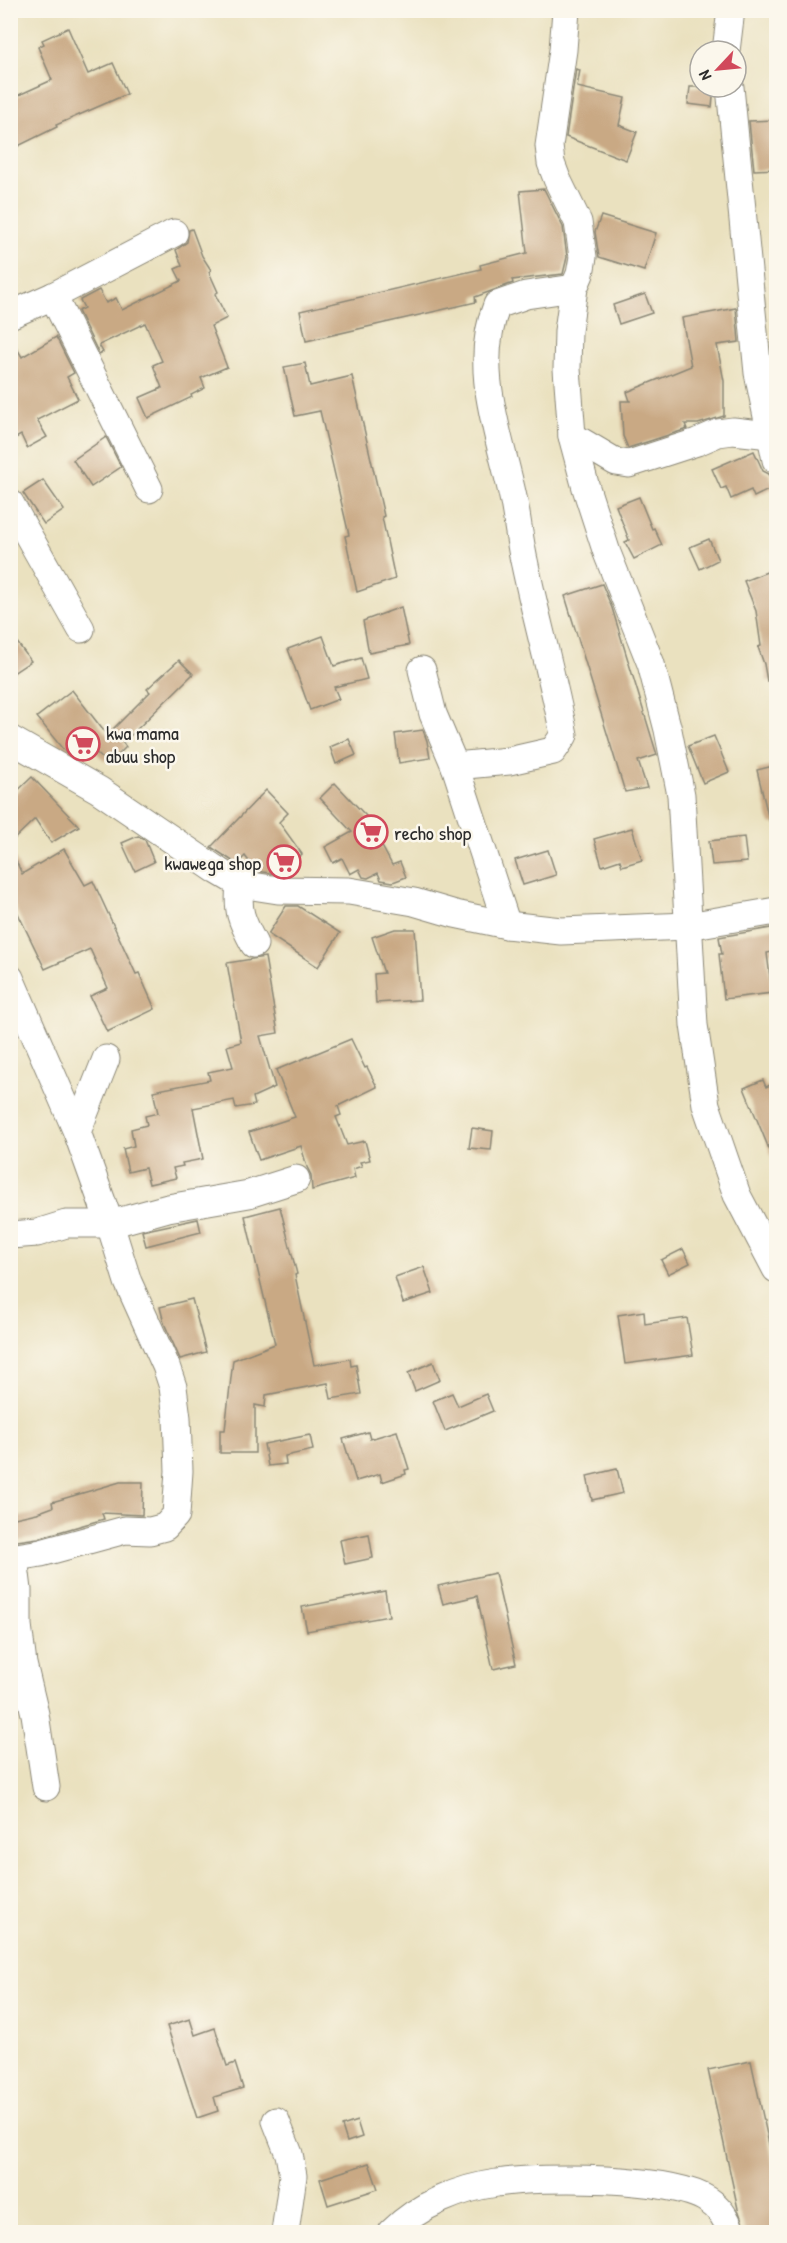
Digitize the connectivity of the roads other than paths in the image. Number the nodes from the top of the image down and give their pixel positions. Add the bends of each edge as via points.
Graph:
1 (566, 10) edge
2 (731, 11) edge
3 (728, 39) edge
4 (731, 99) edge
5 (174, 233) dead end
6 (574, 288) junction
7 (52, 296) junction
8 (10, 315) edge
9 (572, 436) junction
10 (774, 447) edge
11 (149, 489) dead end
12 (10, 503) edge
13 (81, 629) dead end
14 (422, 670) dead end
15 (10, 739) edge
16 (455, 766) junction
17 (240, 884) junction
18 (777, 910) edge
19 (507, 925) junction
20 (688, 926) junction
21 (254, 944) dead end
22 (10, 978) edge
23 (106, 1059) dead end
24 (77, 1132) junction
25 (296, 1179) dead end
26 (110, 1224) junction
27 (10, 1235) edge
28 (777, 1269) edge
29 (12, 1558) edge
30 (45, 1787) dead end
31 (276, 2121) dead end
32 (285, 2232) edge
33 (392, 2232) edge
34 (731, 2232) edge

1 - 6 street via 549,146 551,163 576,215 582,239 583,257
2 - 3 street
4 - 10 street via 758,373
5 - 7 street
6 - 9 street via 567,369
6 - 16 street via 526,295 497,305 485,354 488,390 564,735 553,751 509,761
7 - 8 street
7 - 11 street
9 - 10 street via 616,462 629,464 733,431
9 - 20 street via 607,553 651,664 668,730 681,795
12 - 13 street
14 - 16 street via 433,714
15 - 17 street via 99,790
16 - 19 street
17 - 19 street via 278,890 349,891
17 - 21 street via 241,920
18 - 20 street
19 - 20 street via 561,931
20 - 28 street via 694,1025 706,1105 736,1195
22 - 24 street
23 - 24 street
24 - 26 street
25 - 26 street via 249,1194 168,1208
26 - 27 street via 66,1224 37,1233
26 - 29 street via 128,1282 173,1387 179,1471 176,1515 165,1527 150,1531 125,1530
29 - 30 street via 23,1664 35,1714
31 - 32 street via 293,2176
33 - 34 street via 418,2211 498,2182 597,2179 682,2189 706,2198 721,2210

